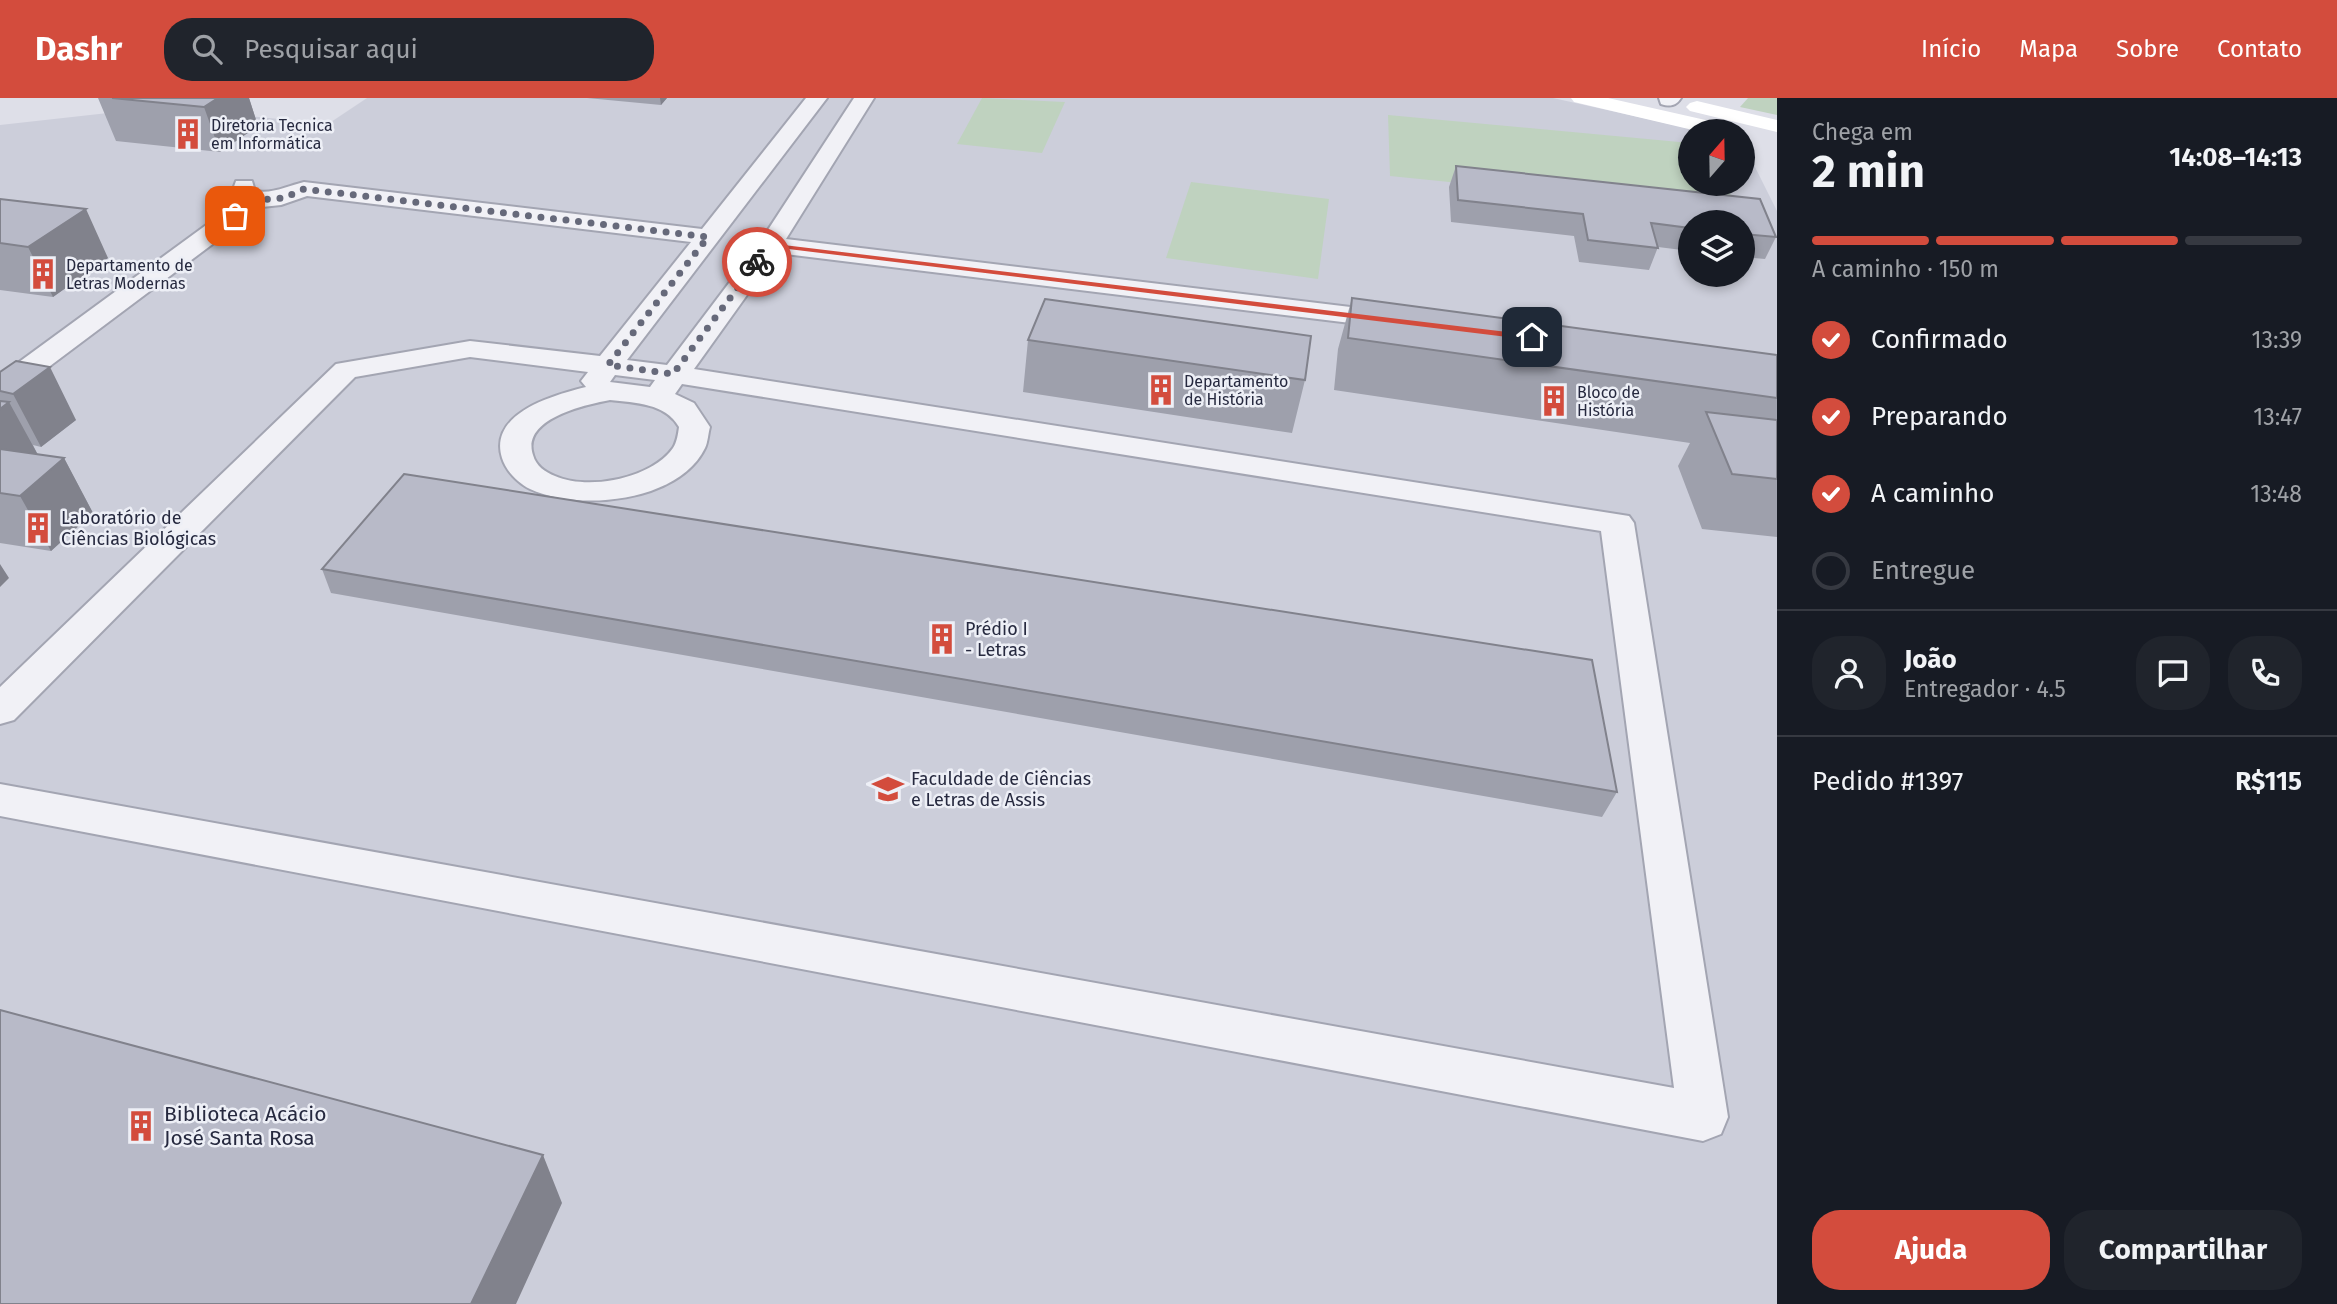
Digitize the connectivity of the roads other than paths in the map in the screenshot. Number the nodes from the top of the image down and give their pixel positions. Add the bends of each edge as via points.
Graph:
1 (817, 98) edge
2 (864, 98) edge
3 (1581, 98) edge
4 (1666, 99) edge
5 (1678, 120) edge
6 (1777, 126) edge
7 (1755, 139) edge
8 (1777, 144) edge
9 (708, 237) junction
10 (770, 245) junction
11 (1418, 324) edge
12 (608, 365) junction
13 (666, 385) junction
14 (0, 390) edge
15 (585, 394) junction
16 (0, 710) edge
17 (0, 800) edge

1 - 9 street
2 - 10 street
3 - 5 main road
4 - 6 main road
7 - 8 main road
9 - 12 street
9 - 14 street via 271,181
10 - 11 street
10 - 13 street
12 - 13 street
12 - 15 street
12 - 16 street via 470,349 346,370
13 - 15 street via 635,392
13 - 15 street via 695,430 688,453 666,473 642,484 606,491 561,488 538,481 515,455 524,425 561,401
13 - 17 street via 1617,523 1703,1117

